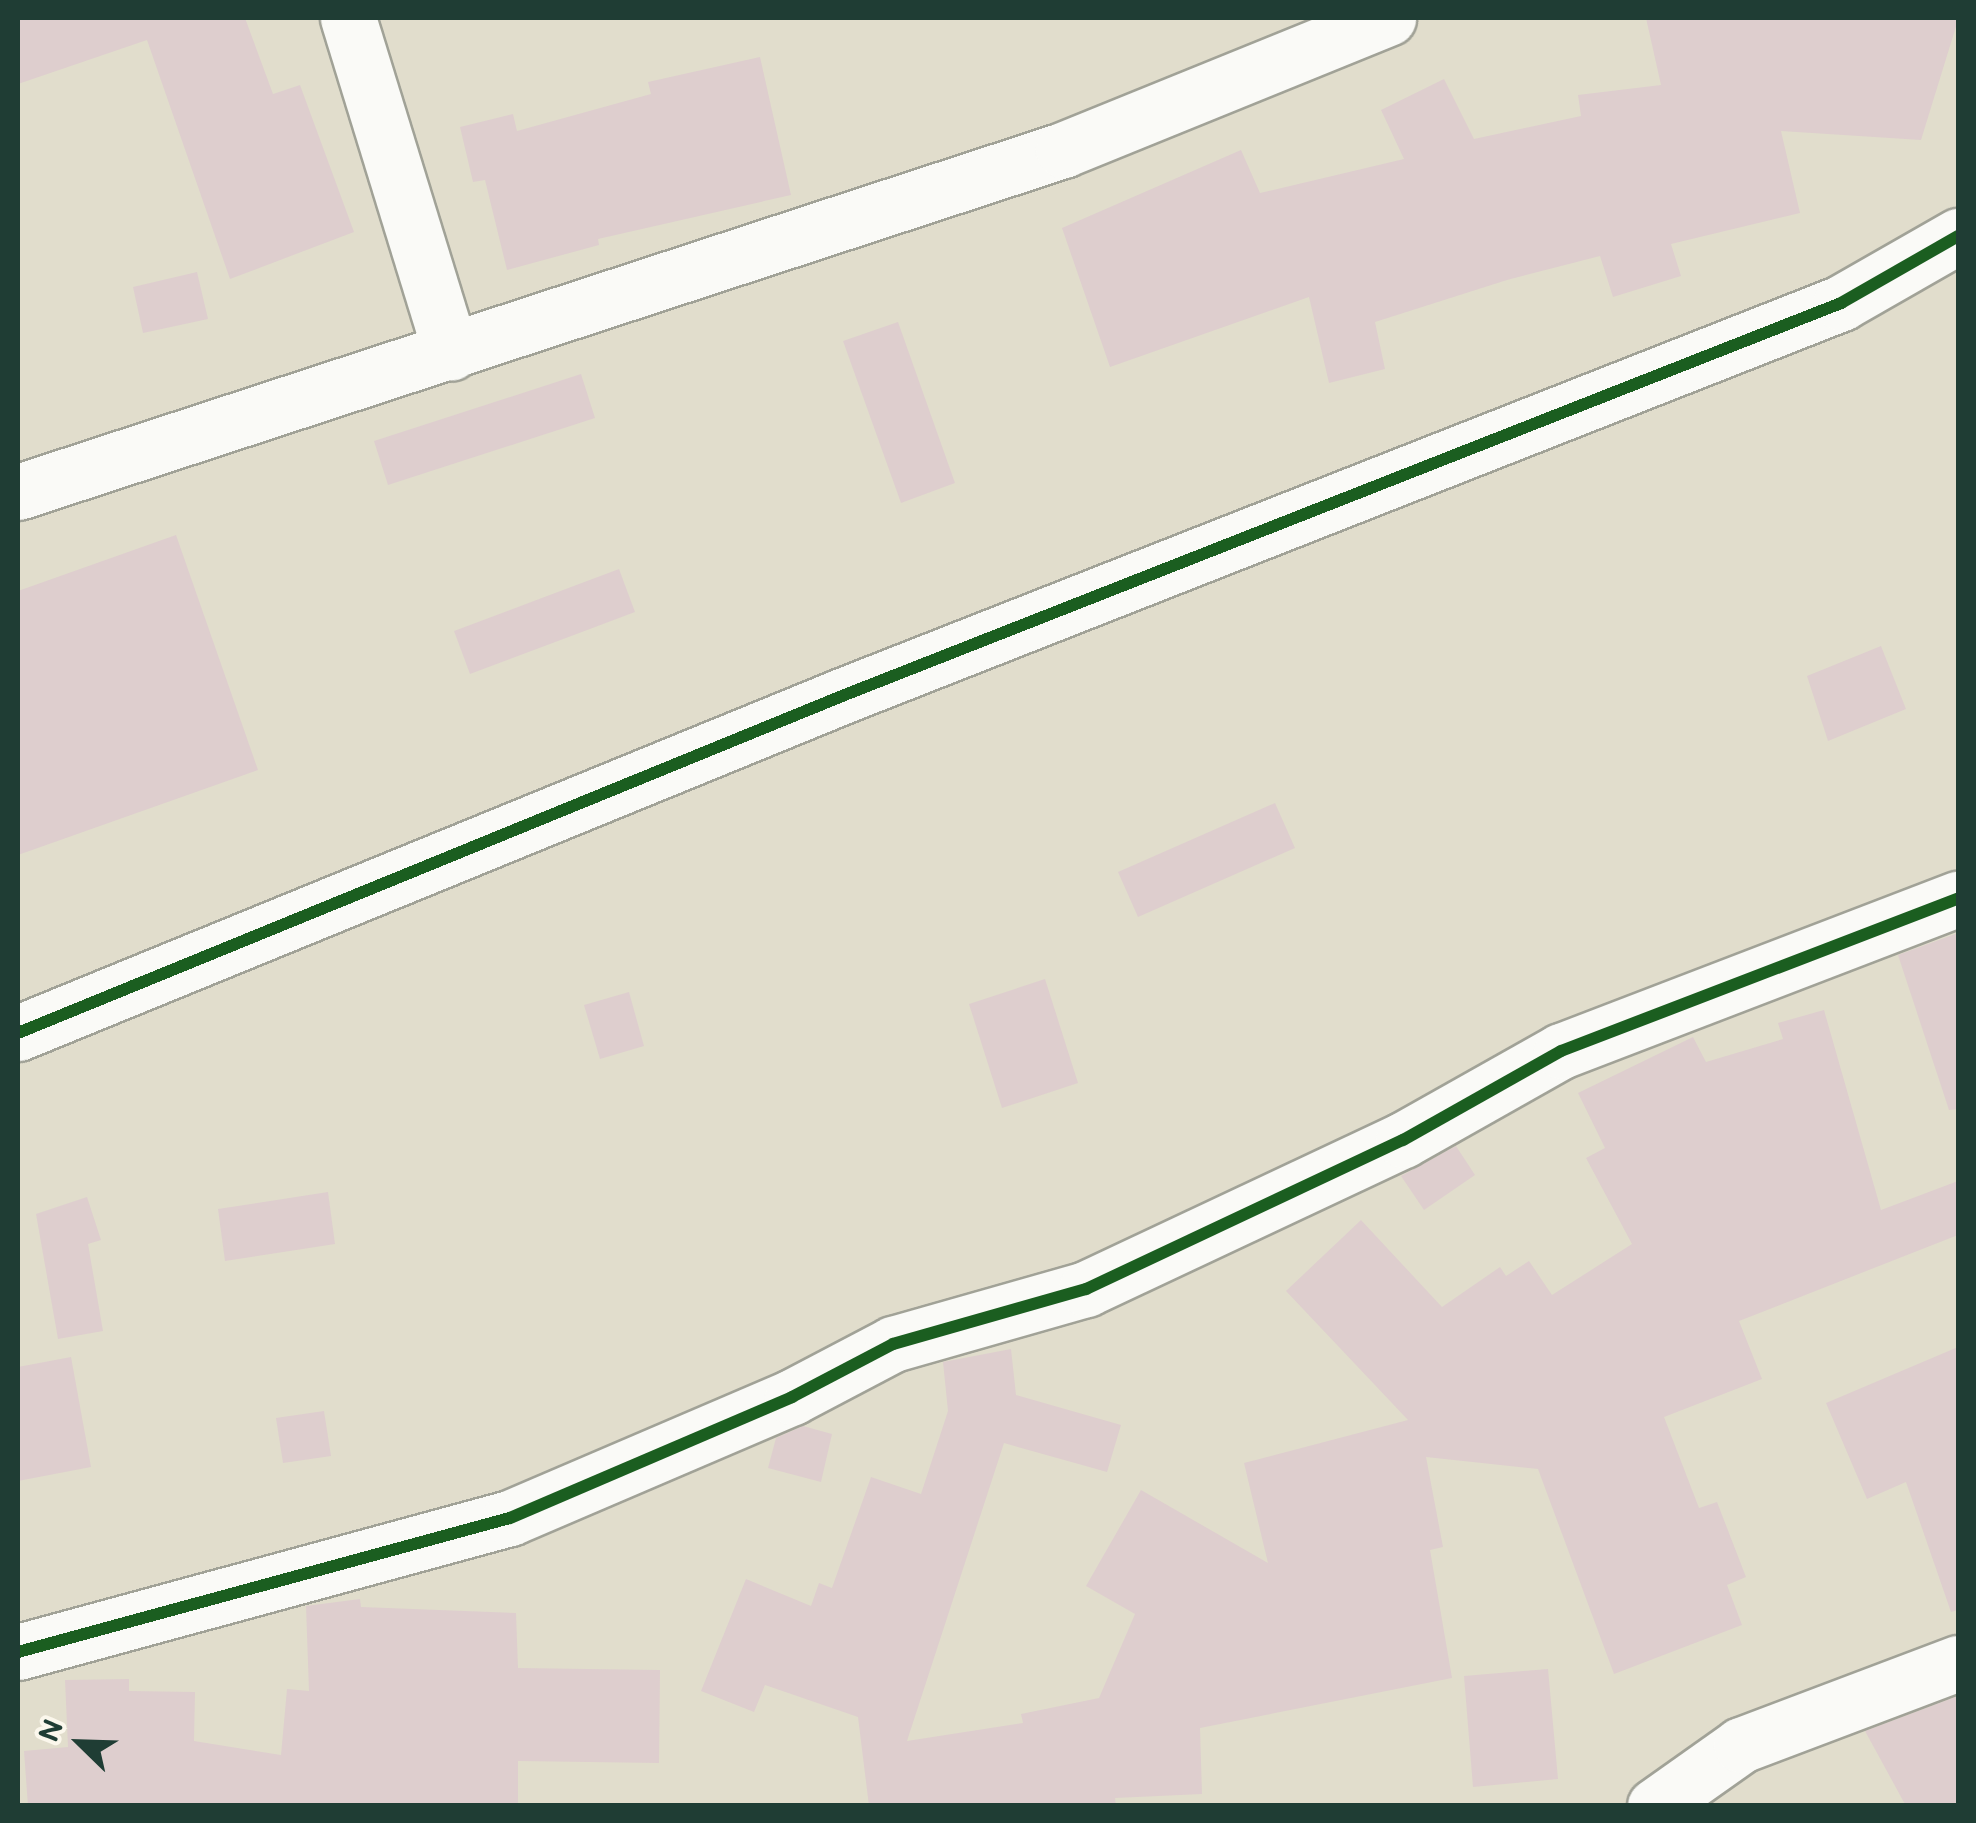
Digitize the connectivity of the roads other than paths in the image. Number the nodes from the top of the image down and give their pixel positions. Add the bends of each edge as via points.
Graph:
1 (348, 18) edge
2 (1388, 18) edge
3 (1958, 236) edge
4 (451, 353) junction
5 (18, 492) edge
6 (1958, 899) edge
7 (18, 1034) edge
8 (18, 1652) edge
9 (1958, 1664) edge
10 (1655, 1806) edge

1 - 4 street
2 - 4 street via 1063,150
3 - 7 street via 1840,303 824,704
4 - 5 street
6 - 8 street via 1561,1050 1402,1140 1086,1289 893,1344 792,1397 510,1518
9 - 10 street via 1741,1744

